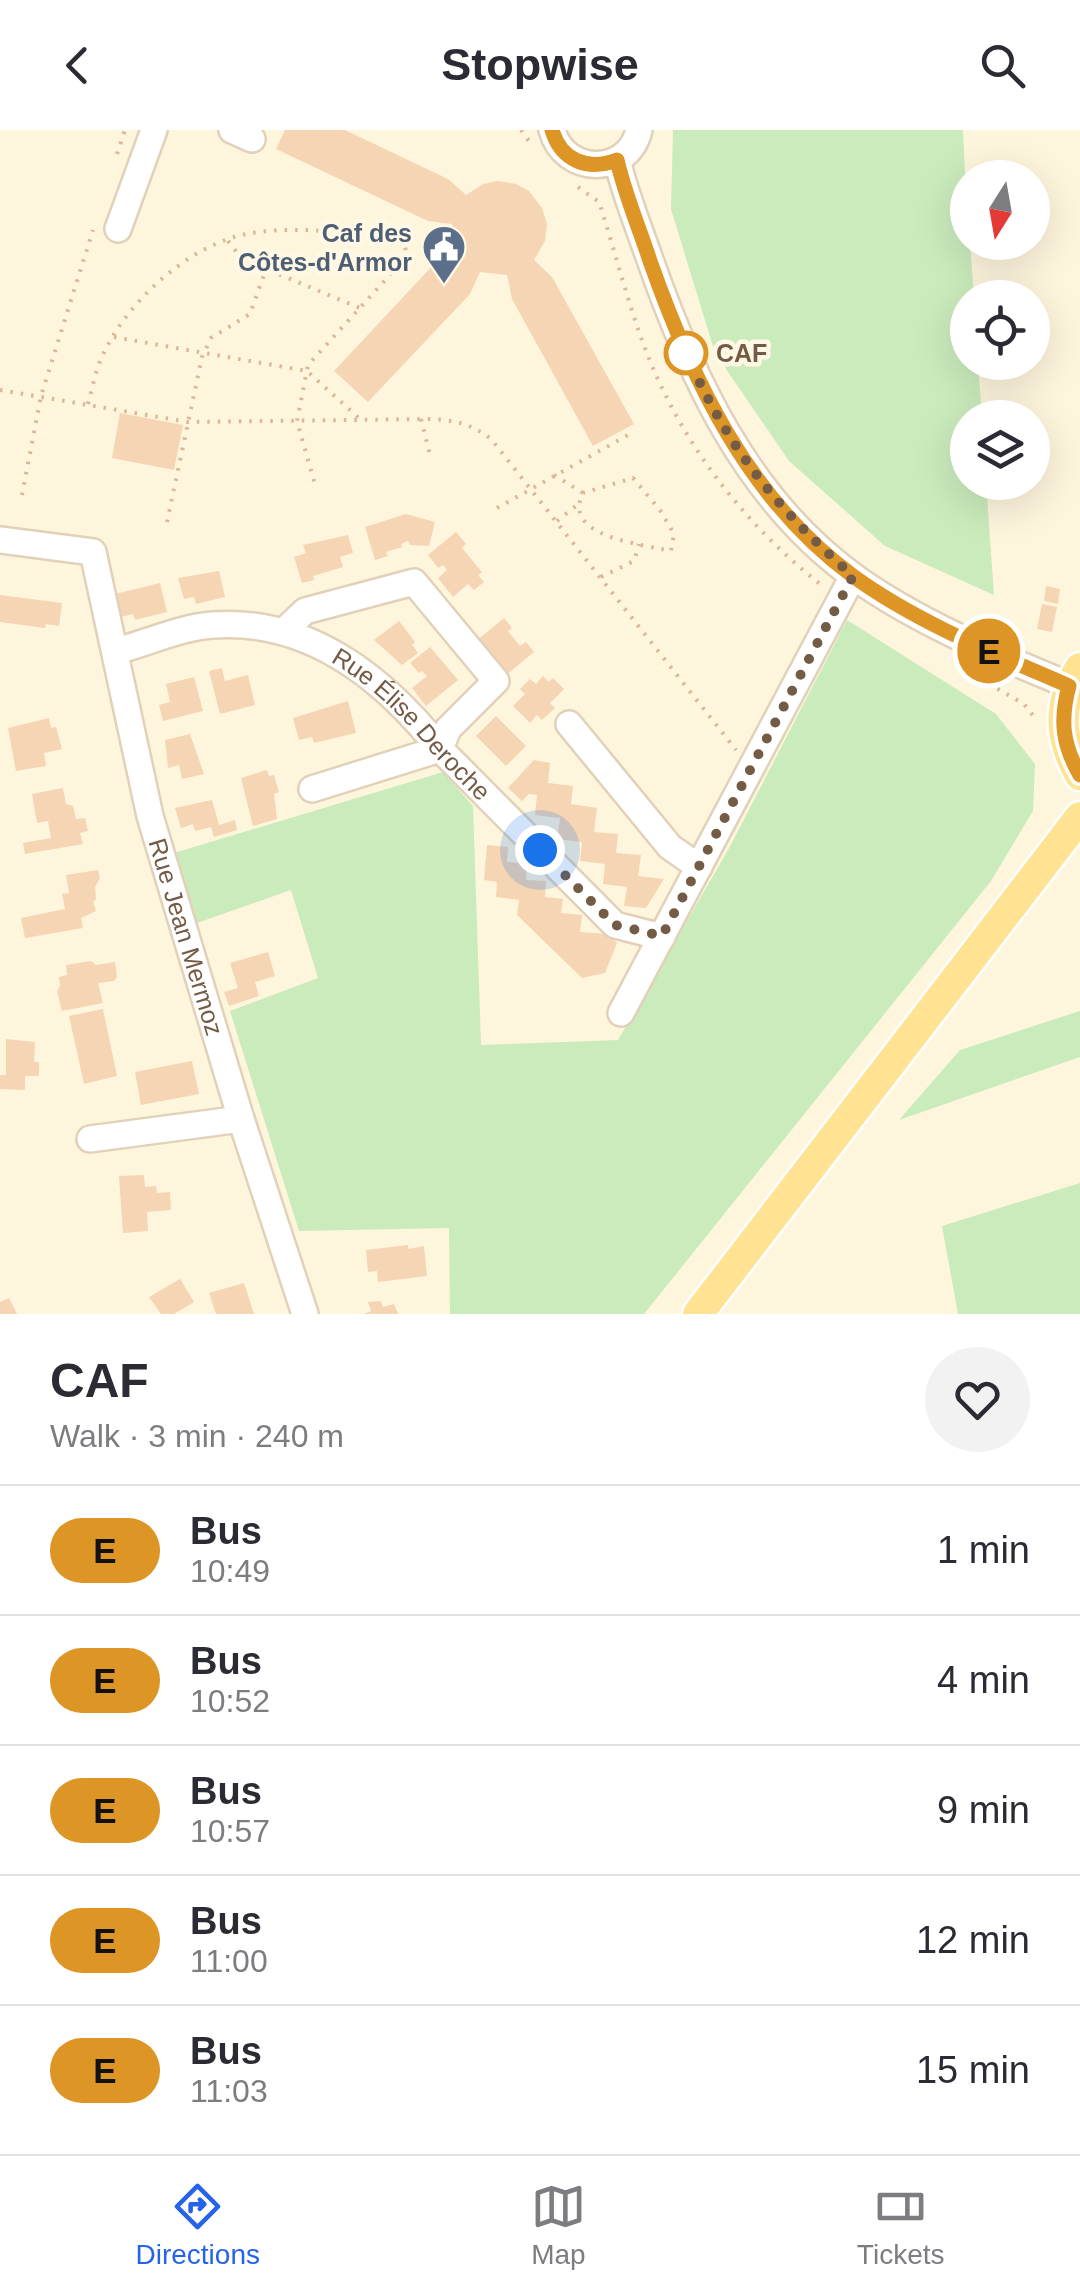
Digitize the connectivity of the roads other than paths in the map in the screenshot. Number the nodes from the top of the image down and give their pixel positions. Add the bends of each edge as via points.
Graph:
1 (154, 130) edge
2 (552, 130) edge
3 (639, 130) edge
4 (617, 160) junction
5 (106, 228) road end
6 (0, 540) edge
7 (853, 576) junction
8 (284, 631) junction
9 (116, 652) junction
10 (1075, 677) edge
11 (569, 724) dead end
12 (440, 750) junction
13 (1080, 774) edge
14 (312, 789) dead end
15 (1080, 817) edge
16 (700, 866) junction
17 (662, 936) junction
18 (620, 1013) dead end
19 (241, 1119) junction
20 (90, 1139) dead end
21 (305, 1314) edge
22 (698, 1314) edge

1 - 5 street
2 - 4 street via 572,160 602,166
3 - 4 street
4 - 7 street via 698,383 772,498
6 - 9 street, Rue Jean Mermoz via 93,552
7 - 10 street via 953,634
7 - 16 street
8 - 9 street, Rue Élise Deroche via 209,625
8 - 12 street, Rue Élise Deroche via 366,673
8 - 12 street via 305,611 414,582 496,680 448,730
9 - 19 street, Rue Jean Mermoz via 150,816
10 - 13 main road via 1062,732
11 - 16 street via 670,847
12 - 14 street
12 - 17 street, Rue Élise Deroche via 615,925
15 - 22 main road
16 - 17 street
17 - 18 street
19 - 20 street
19 - 21 street, Rue Jean Mermoz

